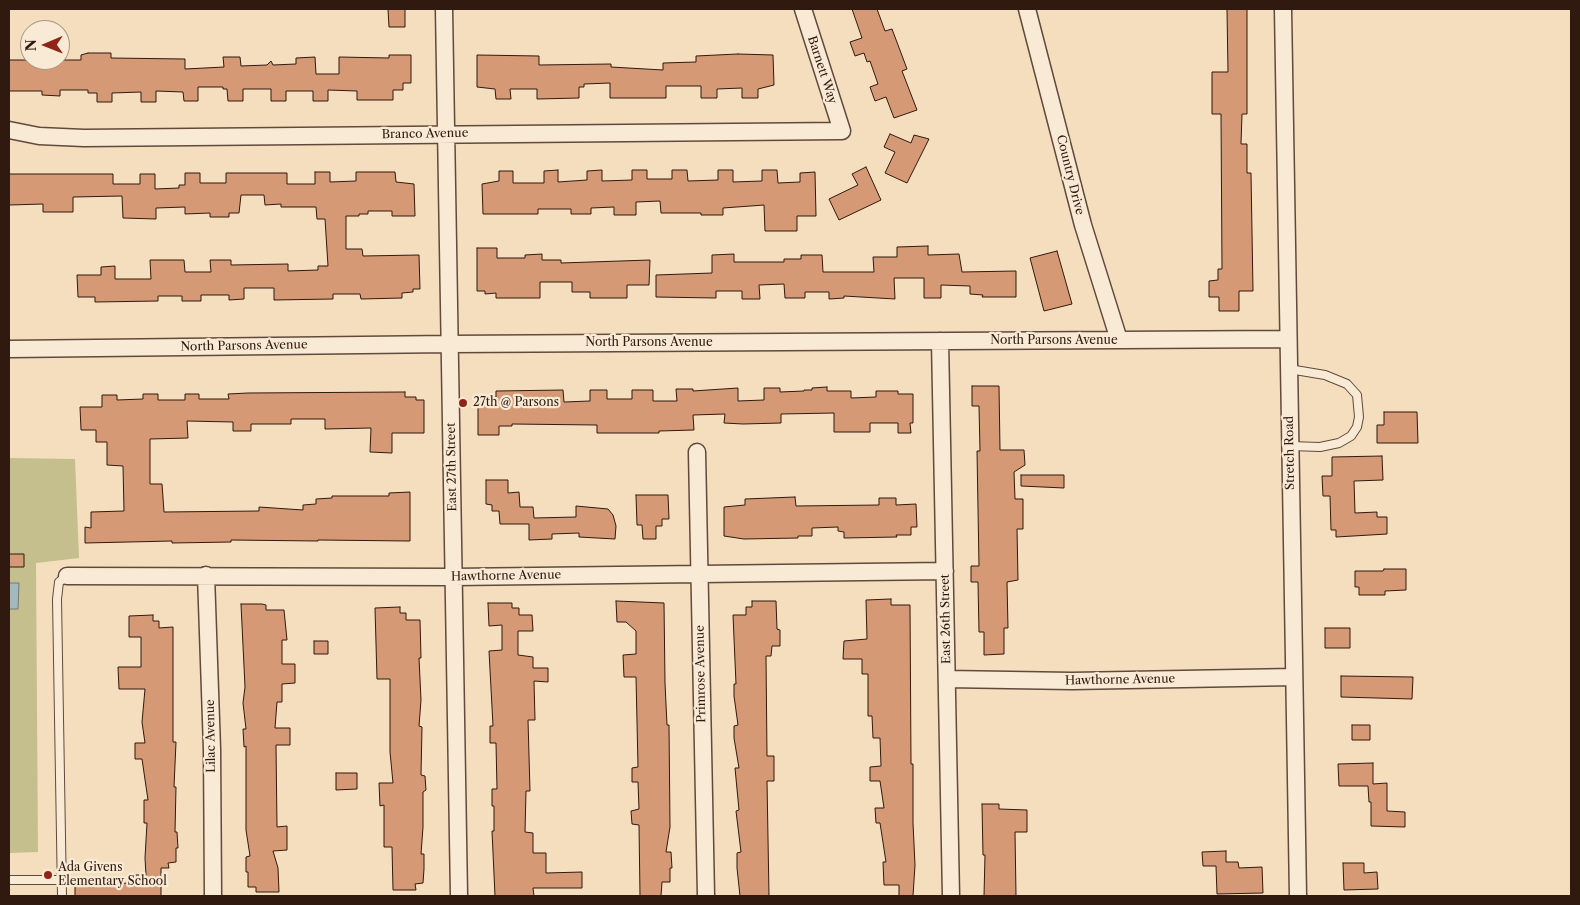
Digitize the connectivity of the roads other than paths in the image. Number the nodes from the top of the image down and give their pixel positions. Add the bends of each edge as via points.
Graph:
1 (444, 9) edge
2 (803, 9) edge
3 (1027, 9) edge
4 (1283, 9) edge
5 (9, 130) edge
6 (842, 131) joint
7 (446, 134) junction
8 (1119, 340) junction
9 (1288, 340) junction
10 (940, 341) junction
11 (450, 344) junction
12 (9, 349) edge
13 (1289, 369) junction
14 (1290, 446) junction
15 (696, 452) dead end
16 (945, 571) junction
17 (699, 573) junction
18 (206, 575) junction
19 (66, 576) joint
20 (454, 577) junction
21 (1294, 677) junction
22 (948, 680) junction
23 (9, 880) edge
24 (62, 880) junction
25 (62, 896) edge
26 (213, 896) edge
27 (459, 896) edge
28 (706, 896) edge
29 (952, 896) edge
30 (1298, 896) edge

1 - 7 street, East 27th Street
2 - 6 street, Barnett Way
3 - 8 street, Country Drive via 1083,225
4 - 9 street, Stretch Road
5 - 7 street, Branco Avenue via 39,136 84,138
6 - 7 street, Branco Avenue
7 - 11 street, East 27th Street
8 - 9 street, North Parsons Avenue
8 - 10 street, North Parsons Avenue
9 - 13 street, Stretch Road
10 - 11 street, North Parsons Avenue
10 - 16 street, East 26th Street
11 - 12 street, North Parsons Avenue
11 - 20 street, East 27th Street
13 - 14 street, Stretch Road
13 - 14 lane via 1312,372 1347,384 1357,395 1359,417 1351,436 1339,443
14 - 21 street, Stretch Road
15 - 17 street, Primrose Avenue
16 - 17 street, Hawthorne Avenue
16 - 22 street, East 26th Street
17 - 20 street, Hawthorne Avenue
17 - 28 street, Primrose Avenue
18 - 19 street, Hawthorne Avenue
18 - 20 street, Hawthorne Avenue
18 - 26 street, Lilac Avenue
19 - 24 lane via 59,582 57,600
20 - 27 street, East 27th Street
21 - 22 street, Hawthorne Avenue
21 - 30 street, Stretch Road
22 - 29 street, East 26th Street
23 - 24 lane
24 - 25 lane

